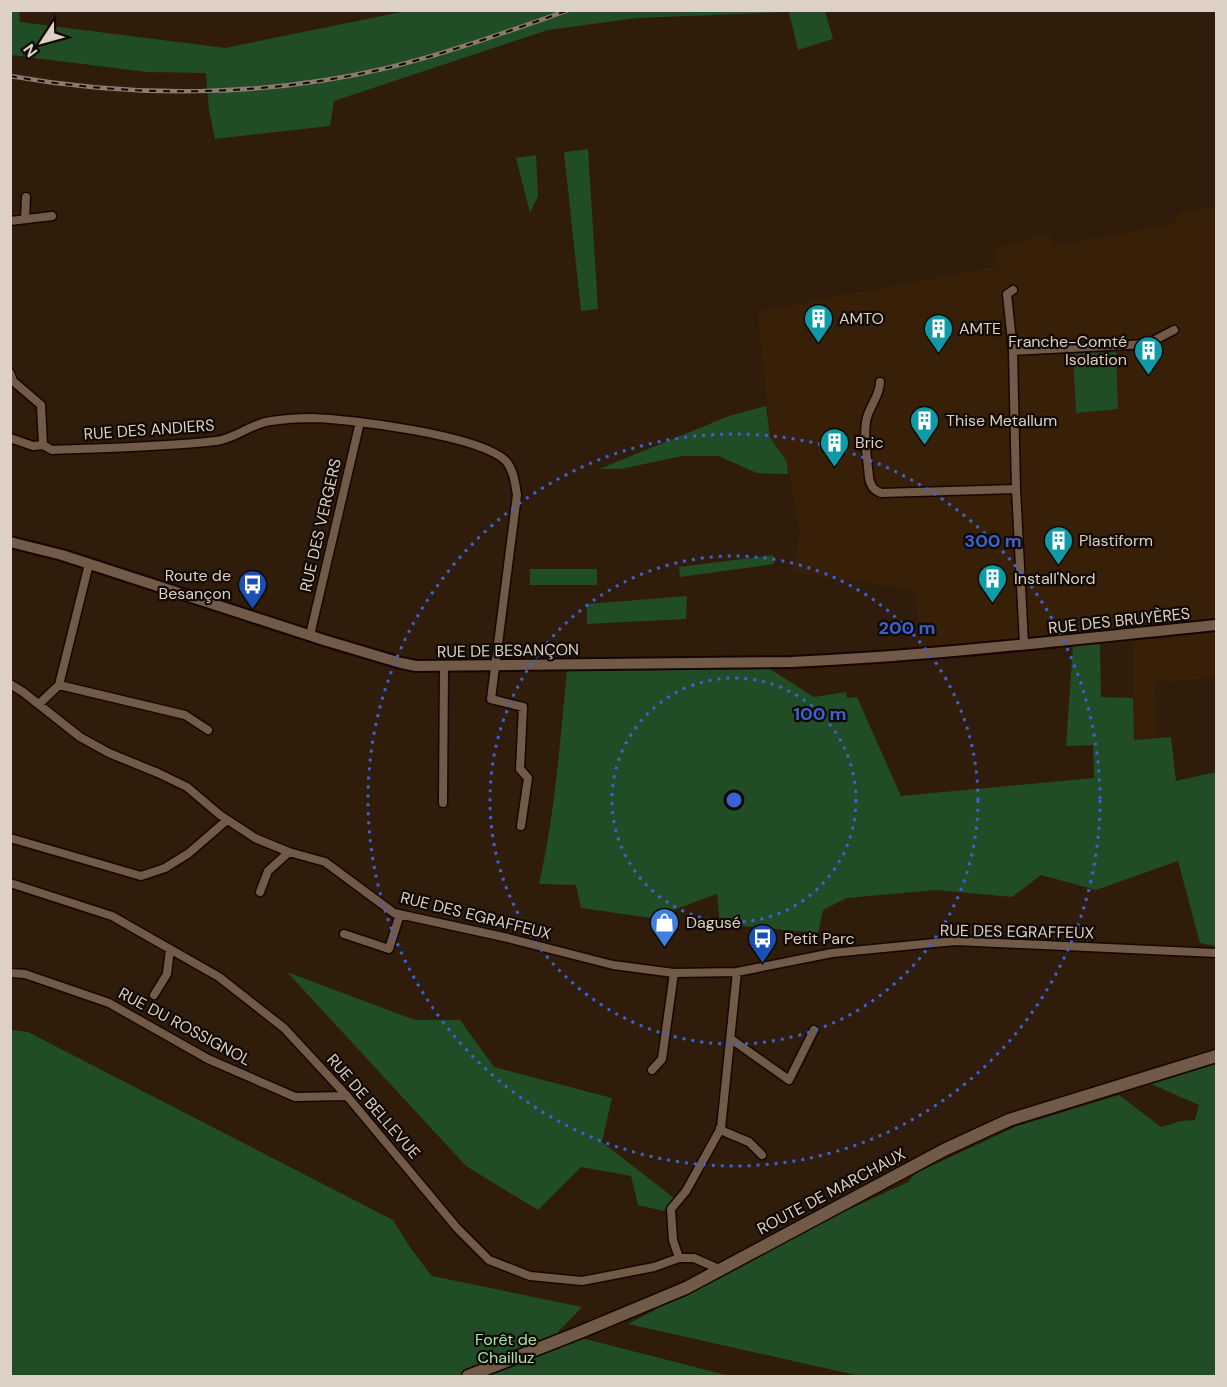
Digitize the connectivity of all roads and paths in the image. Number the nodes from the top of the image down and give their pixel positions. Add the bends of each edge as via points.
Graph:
1 (26, 197) dead end
2 (52, 216) dead end
3 (25, 219) junction
4 (10, 221) edge
5 (1013, 290) dead end
6 (1174, 330) dead end
7 (1016, 351) junction
8 (10, 373) edge
9 (880, 382) dead end
10 (360, 422) junction
11 (10, 438) edge
12 (43, 445) junction
13 (1016, 489) junction
14 (10, 542) edge
15 (89, 564) junction
16 (1216, 625) edge
17 (310, 635) junction
18 (1024, 644) junction
19 (494, 665) junction
20 (444, 666) junction
21 (10, 684) edge
22 (59, 685) junction
23 (39, 704) junction
24 (208, 730) dead end
25 (443, 803) dead end
26 (227, 820) junction
27 (521, 826) dead end
28 (10, 838) edge
29 (289, 852) junction
30 (10, 883) edge
31 (260, 892) dead end
32 (400, 914) junction
33 (344, 934) dead end
34 (170, 949) junction
35 (1216, 953) edge
36 (737, 972) junction
37 (10, 973) edge
38 (674, 973) junction
39 (154, 995) dead end
40 (814, 1030) dead end
41 (731, 1039) junction
42 (1216, 1056) edge
43 (652, 1071) dead end
44 (347, 1096) junction
45 (720, 1128) junction
46 (762, 1155) dead end
47 (679, 1258) junction
48 (719, 1269) junction
49 (468, 1377) edge

1 - 3 street
2 - 3 street
3 - 4 street
5 - 7 street via 1007,294
6 - 7 street via 1147,344
7 - 13 street
8 - 12 street via 13,381 41,405
9 - 13 street via 865,424 870,486 875,490 881,494
10 - 12 street, RUE DES ANDIERS via 312,418 268,421 219,441 52,450
10 - 17 street, RUE DES VERGERS
10 - 19 street, RUE DES ANDIERS via 471,444 507,462 517,495
11 - 12 street, RUE DES ANDIERS via 33,446
13 - 18 street
14 - 15 street, RUE DE BESANÇON
15 - 17 street, RUE DE BESANÇON
15 - 22 street
16 - 18 street, RUE DES BRUYÈRES
17 - 20 street, RUE DE BESANÇON via 401,663
18 - 19 street, RUE DE BESANÇON via 791,662
19 - 20 street, RUE DE BESANÇON
19 - 27 street, RUE DES ANDIERS via 491,699 523,707 520,769 528,778
20 - 25 street
21 - 23 street, RUE DES EGRAFFEUX
22 - 23 street
22 - 24 street via 185,715
23 - 26 street, RUE DES EGRAFFEUX via 80,737 187,787
26 - 28 street via 189,853 165,868 141,876
26 - 29 street, RUE DES EGRAFFEUX via 255,838
29 - 31 street via 268,871
29 - 32 street, RUE DES EGRAFFEUX via 325,862
30 - 34 street, RUE DE BELLEVUE via 112,916
32 - 33 street via 389,949
32 - 38 street, RUE DES EGRAFFEUX via 613,965
34 - 39 street via 167,974
34 - 44 street, RUE DE BELLEVUE via 219,978 284,1028
35 - 36 street, RUE DES EGRAFFEUX via 955,941 832,953
36 - 38 street, RUE DES EGRAFFEUX
36 - 41 street
37 - 44 street, RUE DU ROSSIGNOL via 25,974 109,1003 208,1059 295,1097
38 - 43 street via 662,1059
40 - 41 street via 789,1080
41 - 45 street
42 - 48 main road, ROUTE DE MARCHAUX via 1009,1120 944,1150
44 - 47 street, RUE DE BELLEVUE via 489,1260 530,1276 582,1281
45 - 46 street via 749,1142
45 - 47 street via 686,1191 671,1209 673,1240
47 - 48 street via 694,1258
48 - 49 main road, ROUTE DE MARCHAUX via 649,1304

